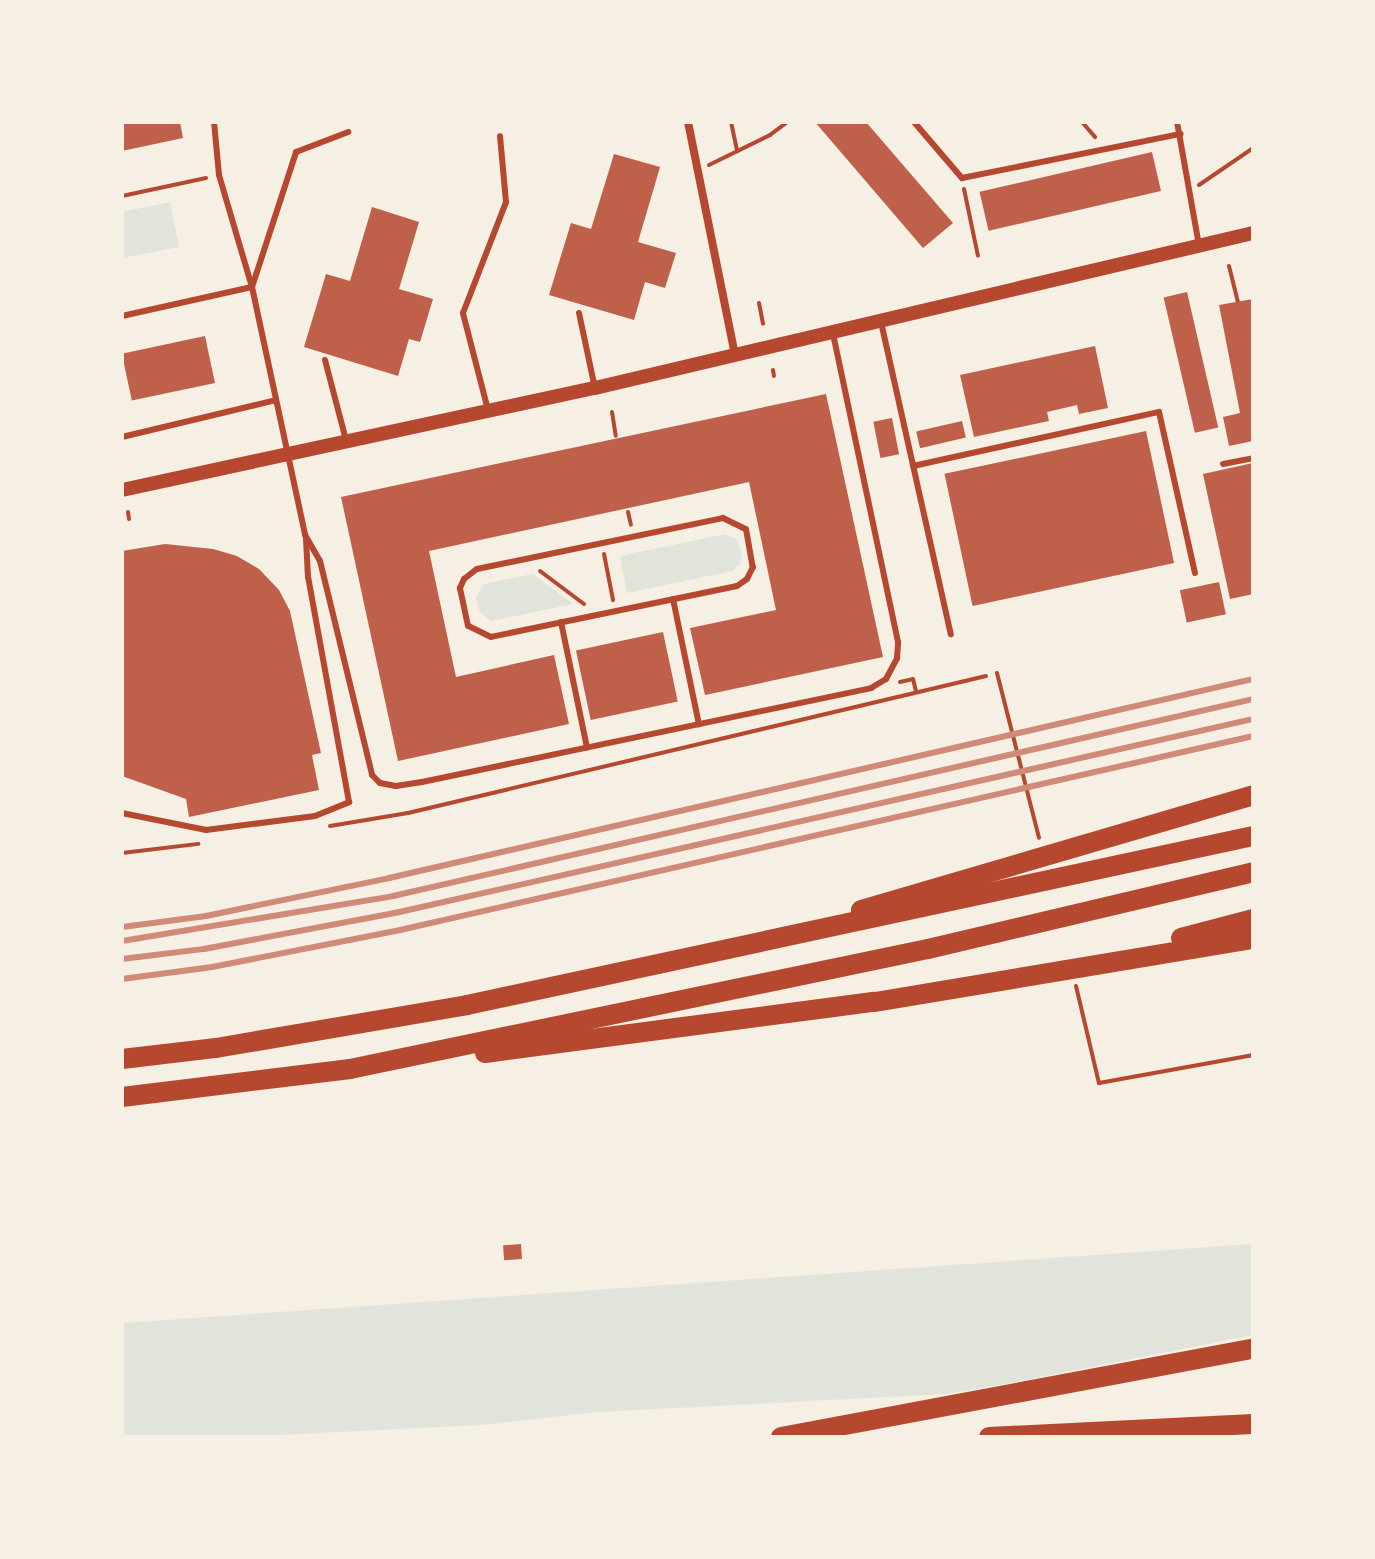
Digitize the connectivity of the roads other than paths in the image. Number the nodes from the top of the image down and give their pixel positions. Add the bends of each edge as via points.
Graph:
1 (214, 122) edge
2 (688, 122) edge
3 (914, 122) edge
4 (1177, 122) edge
5 (348, 132) dead end
6 (1181, 134) junction
7 (500, 136) dead end
8 (1253, 233) edge
9 (1199, 245) junction
10 (252, 287) junction
11 (579, 313) dead end
12 (122, 316) edge
13 (881, 322) junction
14 (833, 333) junction
15 (735, 356) junction
16 (325, 360) dead end
17 (595, 388) junction
18 (276, 400) junction
19 (488, 410) junction
20 (122, 437) edge
21 (346, 440) junction
22 (288, 453) junction
23 (1253, 458) edge
24 (1223, 464) dead end
25 (913, 466) junction
26 (122, 490) edge
27 (305, 535) junction
28 (1195, 573) dead end
29 (673, 599) junction
30 (561, 622) junction
31 (951, 634) dead end
32 (699, 724) junction
33 (587, 747) junction
34 (1253, 795) edge
35 (122, 813) edge
36 (1253, 836) edge
37 (1253, 872) edge
38 (1253, 919) edge
39 (1253, 939) edge
40 (712, 955) junction
41 (1081, 966) junction
42 (122, 1059) edge
43 (350, 1069) junction
44 (122, 1097) edge
45 (1253, 1349) edge
46 (1253, 1424) edge
47 (781, 1437) edge
48 (989, 1437) edge

1 - 10 lane via 219,175
2 - 15 street
3 - 6 lane via 962,178
4 - 6 lane
5 - 10 lane via 296,152
6 - 9 lane
7 - 19 lane via 506,202 463,313
8 - 9 street
9 - 13 street
10 - 12 lane
10 - 18 lane
11 - 17 lane
13 - 14 street
13 - 25 lane
14 - 15 street
14 - 32 lane via 898,642 897,658 886,679 871,688
15 - 17 street
16 - 21 lane
17 - 19 street
18 - 20 lane
18 - 22 lane
19 - 21 street
21 - 22 street
22 - 26 street
22 - 27 lane
23 - 24 lane
25 - 28 lane via 1159,412
25 - 31 lane
27 - 33 lane via 320,561 372,775 380,783 396,786
27 - 35 lane via 349,802 315,816 206,830
29 - 30 lane
29 - 30 lane via 737,586 747,579 753,567 742,525 723,518 477,569 460,588 468,626 491,637
29 - 32 lane
30 - 33 lane
32 - 33 lane
34 - 40 main road
36 - 40 main road
37 - 43 main road via 928,949
38 - 41 main road
39 - 41 main road
40 - 42 main road via 467,1005
41 - 43 main road via 728,1023
43 - 44 main road
45 - 47 main road
46 - 48 main road

